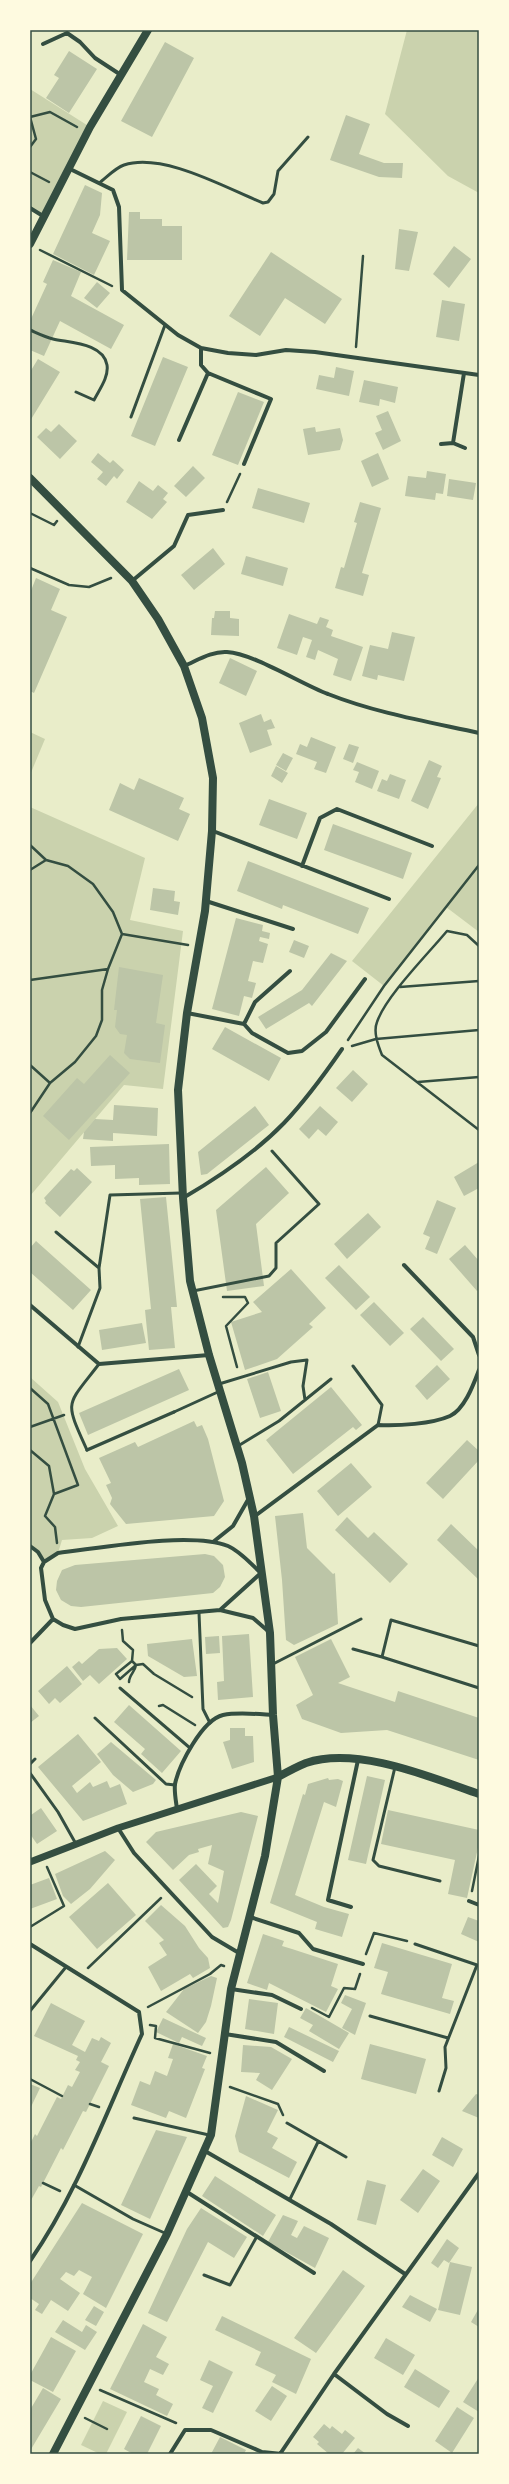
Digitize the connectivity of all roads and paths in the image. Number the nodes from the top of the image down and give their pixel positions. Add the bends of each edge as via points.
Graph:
1 (148, 30) edge
2 (67, 31) edge
3 (44, 44) dead end
4 (121, 75) junction
5 (30, 117) edge
6 (87, 133) junction
7 (308, 137) dead end
8 (30, 147) edge
9 (68, 168) junction
10 (30, 172) edge
11 (99, 183) junction
12 (58, 187) junction
13 (30, 208) edge
14 (43, 216) junction
15 (33, 246) edge
16 (363, 256) dead end
17 (122, 290) junction
18 (165, 324) junction
19 (30, 330) edge
20 (201, 348) junction
21 (355, 359) junction
22 (208, 373) junction
23 (464, 373) junction
24 (479, 375) edge
25 (76, 392) dead end
26 (131, 417) dead end
27 (179, 440) dead end
28 (453, 443) junction
29 (441, 444) dead end
30 (465, 448) dead end
31 (244, 464) joint
32 (30, 478) edge
33 (223, 510) joint
34 (30, 513) edge
35 (65, 513) junction
36 (30, 568) edge
37 (125, 573) junction
38 (132, 581) junction
39 (184, 666) junction
40 (479, 733) edge
41 (212, 831) junction
42 (30, 845) edge
43 (432, 846) dead end
44 (46, 860) junction
45 (479, 865) edge
46 (302, 866) junction
47 (30, 870) edge
48 (389, 899) dead end
49 (206, 901) junction
50 (293, 929) dead end
51 (122, 934) junction
52 (198, 946) junction
53 (479, 946) edge
54 (108, 969) junction
55 (290, 971) dead end
56 (365, 979) dead end
57 (30, 980) edge
58 (479, 981) edge
59 (400, 987) junction
60 (187, 1013) junction
61 (244, 1024) junction
62 (479, 1030) edge
63 (376, 1039) junction
64 (342, 1049) junction
65 (30, 1065) edge
66 (479, 1077) edge
67 (417, 1082) junction
68 (50, 1083) junction
69 (30, 1113) edge
70 (479, 1130) edge
71 (272, 1151) dead end
72 (183, 1195) junction
73 (56, 1232) dead end
74 (404, 1265) dead end
75 (99, 1268) junction
76 (193, 1294) junction
77 (30, 1305) edge
78 (78, 1347) junction
79 (209, 1354) junction
80 (234, 1355) dead end
81 (479, 1355) edge
82 (99, 1364) junction
83 (353, 1366) dead end
84 (479, 1370) edge
85 (332, 1379) dead end
86 (220, 1387) junction
87 (30, 1388) edge
88 (305, 1400) junction
89 (174, 1412) joint
90 (71, 1414) junction
91 (55, 1417) junction
92 (378, 1425) junction
93 (30, 1427) edge
94 (238, 1446) junction
95 (30, 1450) edge
96 (86, 1450) joint
97 (54, 1494) junction
98 (250, 1497) junction
99 (254, 1516) junction
100 (213, 1542) junction
101 (30, 1546) edge
102 (58, 1553) junction
103 (44, 1562) junction
104 (261, 1573) junction
105 (220, 1610) junction
106 (199, 1613) junction
107 (53, 1619) junction
108 (121, 1619) junction
109 (361, 1619) dead end
110 (270, 1633) junction
111 (30, 1643) edge
112 (479, 1646) edge
113 (353, 1649) dead end
114 (382, 1657) junction
115 (132, 1661) junction
116 (136, 1665) junction
117 (271, 1665) junction
118 (120, 1688) dead end
119 (479, 1688) edge
120 (203, 1704) junction
121 (159, 1706) dead end
122 (272, 1715) junction
123 (95, 1718) dead end
124 (210, 1723) junction
125 (202, 1732) junction
126 (190, 1748) junction
127 (35, 1759) dead end
128 (358, 1759) junction
129 (30, 1764) edge
130 (395, 1767) junction
131 (30, 1773) edge
132 (278, 1777) junction
133 (175, 1785) junction
134 (479, 1794) edge
135 (177, 1809) junction
136 (118, 1828) junction
137 (76, 1844) junction
138 (479, 1856) edge
139 (43, 1857) junction
140 (30, 1862) edge
141 (440, 1881) dead end
142 (169, 1891) junction
143 (469, 1901) joint
144 (479, 1905) edge
145 (351, 1907) dead end
146 (250, 1917) junction
147 (30, 1927) edge
148 (30, 1944) edge
149 (415, 1944) dead end
150 (239, 1953) junction
151 (363, 1964) dead end
152 (66, 1966) junction
153 (478, 1966) edge
154 (235, 1970) junction
155 (80, 1976) junction
156 (231, 1989) junction
157 (301, 2009) dead end
158 (30, 2011) edge
159 (139, 2012) junction
160 (370, 2016) dead end
161 (141, 2024) junction
162 (225, 2034) junction
163 (448, 2038) junction
164 (222, 2056) junction
165 (324, 2071) dead end
166 (30, 2079) edge
167 (218, 2083) junction
168 (439, 2091) dead end
169 (62, 2096) dead end
170 (134, 2118) dead end
171 (287, 2123) joint
172 (211, 2135) junction
173 (318, 2142) junction
174 (205, 2151) junction
175 (346, 2158) dead end
176 (479, 2173) edge
177 (43, 2183) dead end
178 (74, 2185) junction
179 (187, 2192) junction
180 (69, 2195) junction
181 (290, 2199) junction
182 (166, 2234) junction
183 (256, 2238) junction
184 (30, 2261) edge
185 (314, 2273) dead end
186 (405, 2274) junction
187 (204, 2276) dead end
188 (334, 2374) junction
189 (89, 2385) junction
190 (76, 2413) junction
191 (408, 2426) dead end
192 (107, 2429) dead end
193 (198, 2430) junction
194 (53, 2454) edge
195 (170, 2454) edge
196 (281, 2454) edge

1 - 4 main road
2 - 3 street
2 - 4 street via 95,58
4 - 6 main road
5 - 6 path via 50,112
5 - 8 path via 36,139
6 - 9 main road
7 - 11 lane via 278,171 274,194 264,203 164,164 144,161 122,165
9 - 11 street
9 - 12 main road
10 - 12 path
11 - 17 street via 113,190 119,207
12 - 14 main road
13 - 14 street
14 - 15 main road
15 - 17 path
16 - 21 path
17 - 18 street
18 - 20 street
18 - 26 lane
19 - 25 lane via 52,339 92,348 102,355 107,365 106,376 94,400
20 - 21 street via 256,355 286,350
20 - 22 street via 201,365
21 - 23 street
22 - 27 street
22 - 31 street via 271,399
23 - 24 street
23 - 28 street
28 - 29 street
28 - 30 street
31 - 33 path
32 - 35 main road
33 - 38 street via 188,515 174,546
34 - 35 path via 54,525
35 - 37 main road
36 - 37 path via 69,585 89,587
37 - 38 main road
38 - 39 main road via 158,619
39 - 40 street via 214,653 228,652 245,656 329,695 395,714
39 - 41 main road via 202,718 213,778
41 - 46 street
41 - 49 main road
42 - 44 path
43 - 46 street via 337,809 320,818
44 - 47 path
44 - 51 path via 68,866 93,884 113,912
45 - 64 path via 384,986
46 - 48 street
49 - 50 street
49 - 52 main road
51 - 52 path
51 - 54 path
52 - 60 main road
53 - 59 path via 467,936 447,931
54 - 57 path
54 - 68 path via 102,990 102,1020 96,1036 75,1062
55 - 61 street via 255,1002
56 - 61 street via 326,1032 302,1051 288,1053 252,1033
58 - 59 path
59 - 63 path via 386,1004 376,1023
60 - 61 street
60 - 72 main road via 178,1090
62 - 63 path
63 - 64 path
63 - 67 path via 382,1054
64 - 72 street via 310,1094 283,1124 222,1175
65 - 68 path
66 - 67 path
67 - 70 path
68 - 69 path
71 - 76 lane via 319,1204 276,1243 276,1268 269,1276
72 - 75 lane via 110,1195
72 - 76 main road
73 - 75 lane
74 - 81 street via 473,1337
75 - 78 lane via 100,1288
76 - 79 main road
76 - 80 path via 245,1296 248,1303 226,1326
77 - 78 street
78 - 82 street
79 - 82 street
79 - 86 main road
82 - 90 lane via 71,1401
83 - 92 lane via 382,1405
84 - 92 street via 471,1393 452,1415 399,1427
85 - 88 lane
86 - 88 lane via 291,1362 307,1360 303,1386
86 - 89 lane
86 - 94 main road
87 - 91 path via 48,1404
88 - 94 lane via 279,1421
89 - 96 street
90 - 91 path
90 - 96 lane
91 - 93 path
91 - 97 path via 78,1485
92 - 99 street
94 - 98 main road
95 - 97 path via 49,1466
97 - 102 path via 45,1516 55,1528
98 - 99 main road
98 - 100 street via 233,1526
99 - 104 main road
100 - 102 street via 180,1540
100 - 104 street via 229,1547
101 - 103 street via 38,1552
102 - 103 street
103 - 107 street via 41,1568 45,1600
104 - 105 street
104 - 110 main road
105 - 106 street
105 - 110 street via 253,1618
106 - 108 street
106 - 120 lane
107 - 108 street via 75,1628
107 - 111 street
108 - 115 path via 123,1641 132,1650
109 - 117 lane
110 - 117 main road
112 - 114 lane via 391,1620
113 - 114 lane
114 - 119 lane
115 - 116 path
115 - 116 path via 116,1674 120,1678
116 - 120 path via 143,1664 154,1674
117 - 122 main road
118 - 126 lane
120 - 124 lane
121 - 125 path via 163,1705
122 - 124 street via 223,1715
122 - 132 main road
123 - 133 lane via 166,1784
124 - 125 street
125 - 126 street
126 - 133 street
127 - 129 lane
128 - 130 main road
128 - 132 main road via 306,1763
128 - 145 street via 328,1900
130 - 134 main road
130 - 141 lane via 373,1860 379,1866
131 - 137 lane via 58,1812
132 - 135 street
132 - 146 main road via 265,1856
133 - 135 street
135 - 136 street
136 - 137 street
136 - 142 street via 134,1853
137 - 139 street
138 - 143 path
139 - 140 street
139 - 147 path via 64,1906
142 - 150 street via 212,1937
142 - 155 path
143 - 144 street
146 - 150 main road
146 - 151 street via 299,1933 313,1949
148 - 152 street
149 - 153 lane
150 - 154 main road
152 - 155 street
152 - 158 lane
153 - 163 lane
154 - 156 main road
154 - 159 path via 221,1965 210,1974
155 - 159 street
156 - 157 street via 272,1994
156 - 162 main road
159 - 161 street
160 - 163 lane
161 - 164 path via 156,2026 155,2038
161 - 178 street via 142,2034
162 - 164 main road
162 - 165 street via 276,2042
163 - 168 lane via 445,2047 446,2068
164 - 167 main road
166 - 169 path
167 - 171 path via 278,2104
167 - 172 main road
170 - 172 lane
171 - 173 lane
172 - 174 main road
173 - 175 lane
173 - 181 lane
174 - 179 main road
174 - 181 street
176 - 186 street
177 - 180 path
178 - 180 street
178 - 182 lane via 134,2220
179 - 182 main road
179 - 183 street
180 - 184 street via 52,2230
181 - 186 street
182 - 189 main road
183 - 185 street
183 - 187 lane via 230,2285
186 - 188 street
188 - 191 street via 386,2414
188 - 196 street
189 - 190 main road
189 - 193 path via 167,2421
190 - 192 path
190 - 194 main road
193 - 195 street via 185,2430
193 - 196 street via 211,2430 262,2452

